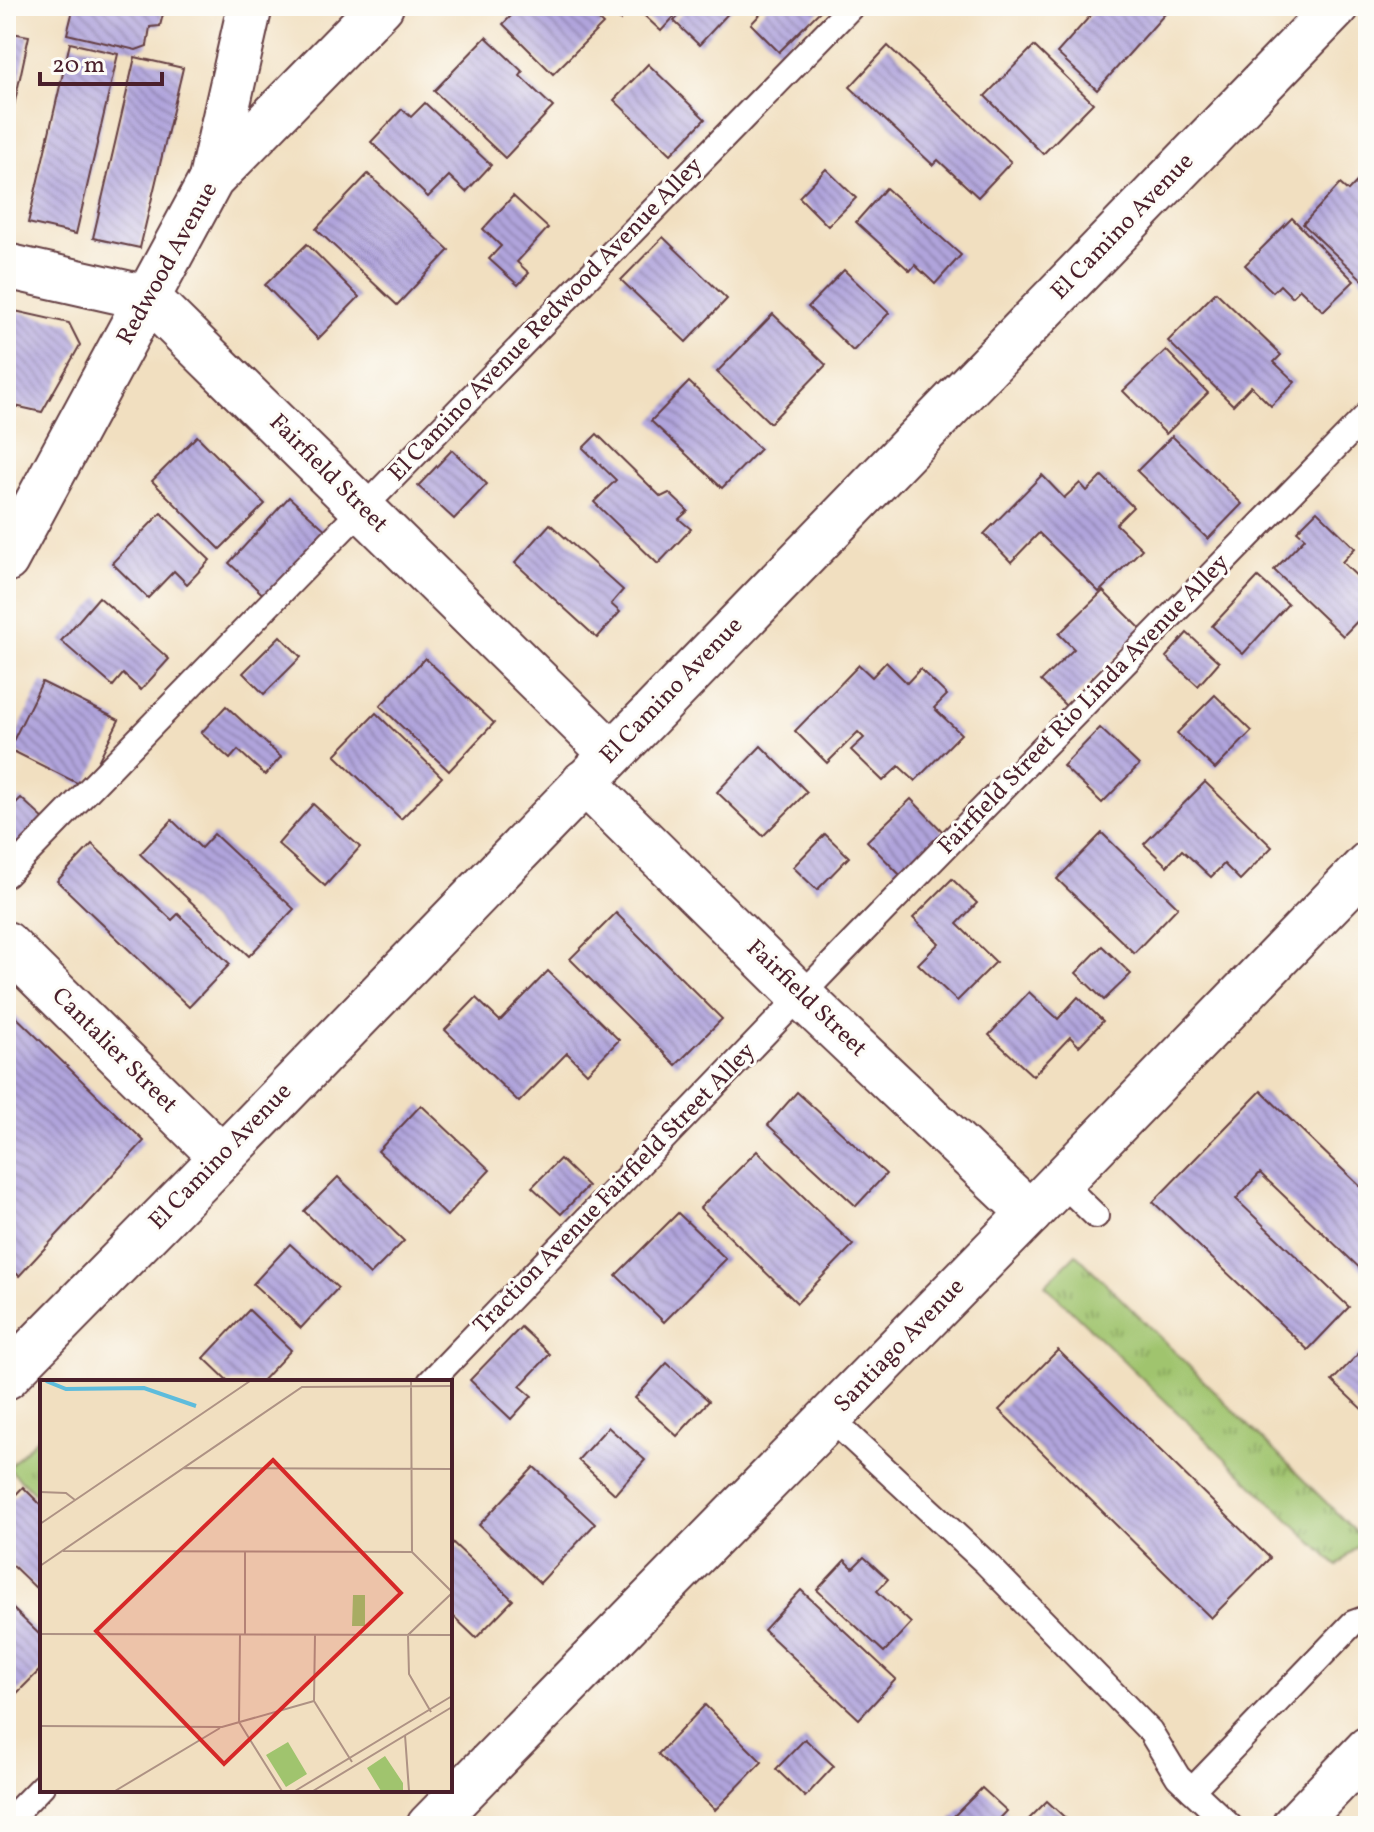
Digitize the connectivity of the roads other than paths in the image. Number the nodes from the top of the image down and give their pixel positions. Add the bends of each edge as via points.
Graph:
1 (250, 6) edge
2 (381, 6) edge
3 (852, 6) edge
4 (1337, 6) edge
5 (211, 180) junction
6 (6, 266) edge
7 (148, 298) junction
8 (1368, 414) edge
9 (363, 509) junction
10 (6, 560) edge
11 (598, 768) junction
12 (1368, 864) edge
13 (6, 875) edge
14 (6, 944) edge
15 (801, 996) junction
16 (222, 1157) junction
17 (1061, 1182) junction
18 (1030, 1213) junction
19 (1096, 1216) dead end
20 (6, 1377) edge
21 (432, 1380) edge
22 (830, 1418) junction
23 (1368, 1623) edge
24 (1368, 1749) edge
25 (40, 1788) edge
26 (1192, 1790) junction
27 (6, 1823) edge
28 (429, 1826) edge
29 (1230, 1826) edge
30 (1294, 1826) edge

1 - 5 street
2 - 5 street, Redwood Avenue
3 - 9 lane, El Camino Avenue Redwood Avenue Alley
4 - 11 street, El Camino Avenue
5 - 7 street, Redwood Avenue
6 - 7 street
7 - 9 street, Fairfield Street
7 - 10 street, Redwood Avenue
8 - 15 lane, Fairfield Street Rio Linda Avenue Alley
9 - 11 street, Fairfield Street
9 - 13 lane, El Camino Avenue Redwood Avenue Alley
11 - 15 street, Fairfield Street
11 - 16 street, El Camino Avenue
12 - 17 street, Santiago Avenue
14 - 16 street, Cantalier Street
15 - 18 street, Fairfield Street
15 - 21 lane, Traction Avenue Fairfield Street Alley
16 - 20 street, El Camino Avenue
17 - 18 street, Santiago Avenue
17 - 19 lane
18 - 22 street, Santiago Avenue
22 - 26 lane via 986,1563 1150,1731
22 - 28 street, Santiago Avenue
23 - 26 lane via 1353,1623
24 - 30 street
25 - 27 lane
26 - 29 lane

